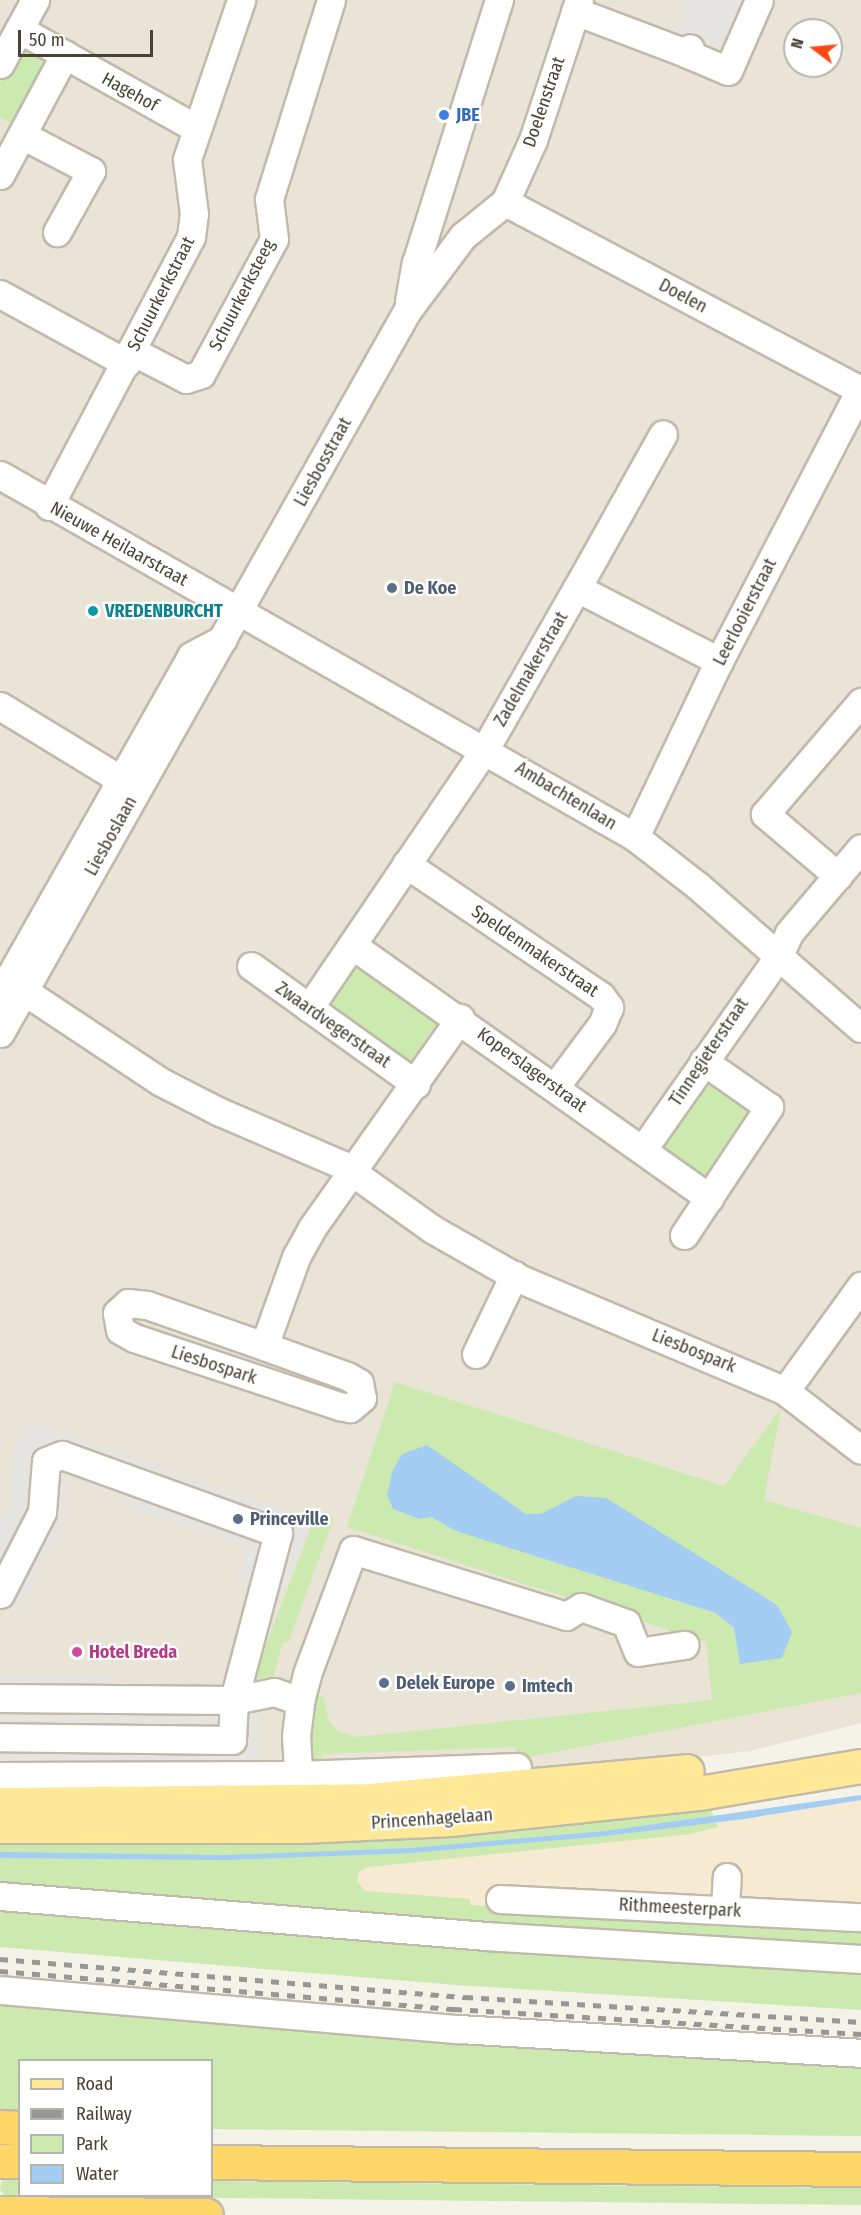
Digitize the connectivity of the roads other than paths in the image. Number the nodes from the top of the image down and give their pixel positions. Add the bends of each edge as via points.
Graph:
1 (35, 0) edge
2 (241, 0) edge
3 (331, 0) edge
4 (499, 0) edge
5 (759, 0) edge
6 (577, 5) edge
7 (19, 29) junction
8 (64, 54) junction
9 (0, 64) edge
10 (197, 129) junction
11 (12, 139) edge
12 (0, 175) edge
13 (505, 202) junction
14 (433, 210) junction
15 (475, 225) junction
16 (57, 232) dead end
17 (0, 294) edge
18 (407, 311) junction
19 (129, 357) junction
20 (860, 389) edge
21 (663, 434) dead end
22 (0, 475) edge
23 (49, 506) junction
24 (577, 588) junction
25 (239, 611) junction
26 (223, 639) junction
27 (719, 661) junction
28 (861, 702) edge
29 (0, 706) edge
30 (485, 749) junction
31 (121, 780) junction
32 (635, 837) junction
33 (861, 849) edge
34 (406, 864) junction
35 (838, 876) junction
36 (352, 945) junction
37 (778, 957) junction
38 (251, 966) dead end
39 (12, 992) edge
40 (309, 1008) junction
41 (460, 1018) junction
42 (861, 1028) edge
43 (0, 1033) edge
44 (703, 1061) junction
45 (416, 1084) junction
46 (555, 1087) junction
47 (643, 1149) junction
48 (351, 1173) junction
49 (709, 1198) junction
50 (684, 1235) dead end
51 (514, 1275) junction
52 (861, 1286) edge
53 (264, 1346) junction
54 (476, 1354) dead end
55 (785, 1391) junction
56 (861, 1450) edge
57 (0, 1594) edge
58 (684, 1645) dead end
59 (0, 1698) edge
60 (234, 1700) junction
61 (300, 1701) junction
62 (0, 1737) edge
63 (861, 1745) edge
64 (861, 1766) edge
65 (517, 1767) dead end
66 (0, 1776) edge
67 (300, 1801) junction
68 (0, 1804) edge
69 (0, 1826) edge
70 (728, 1877) dead end
71 (0, 1896) edge
72 (500, 1899) dead end
73 (715, 1910) junction
74 (861, 1917) edge
75 (861, 1959) edge
76 (0, 1990) edge
77 (861, 2053) edge
78 (0, 2127) edge
79 (18, 2128) edge
80 (0, 2161) edge
81 (18, 2161) edge
82 (213, 2163) edge
83 (861, 2169) edge
84 (0, 2213) edge
85 (207, 2215) edge

1 - 7 street
2 - 10 street, Schuurkerkstraat
3 - 19 street, Schuurkerksteeg via 269,199 274,239 201,374 186,379
4 - 14 street, Liesbosstraat
5 - 6 street via 728,71
6 - 13 street, Doelenstraat via 533,140
7 - 8 street, Hagehof
7 - 9 street
8 - 10 street, Hagehof
8 - 11 street
10 - 19 street, Schuurkerkstraat via 186,169 195,214 191,237
11 - 12 street
11 - 16 street via 90,171
13 - 15 street, Liesbosstraat
13 - 20 street, Doelen
14 - 15 street
14 - 18 street, Liesbosstraat via 416,263
15 - 18 street, Liesbosstraat via 452,249
17 - 19 street
18 - 25 street, Liesbosstraat
19 - 23 street, Schuurkerkstraat
20 - 27 street, Leerlooierstraat
21 - 24 street, Zadelmakerstraat
22 - 23 street, Nieuwe Heilaarstraat
23 - 25 street, Nieuwe Heilaarstraat
24 - 27 street
24 - 30 street, Zadelmakerstraat
25 - 26 street, Liesboslaan
25 - 30 street, Ambachtenlaan
26 - 31 street, Liesboslaan via 191,656
26 - 39 street, Liesboslaan
27 - 32 street, Leerlooierstraat
28 - 35 street via 765,814
29 - 31 street
30 - 32 street, Ambachtenlaan
30 - 34 street
31 - 39 street, Liesboslaan
32 - 37 street, Ambachtenlaan
33 - 35 street, Tinnegieterstraat
34 - 36 street
34 - 46 street, Speldenmakerstraat via 605,1001 609,1007 602,1024
35 - 37 street, Tinnegieterstraat via 789,933
36 - 40 street
36 - 41 street, Koperslagerstraat
37 - 42 street, Ambachtenlaan
37 - 44 street, Tinnegieterstraat
38 - 40 street, Zwaardvegerstraat
39 - 43 street, Liesboslaan
39 - 48 street, Liesbospark via 161,1082 341,1164
40 - 45 street, Zwaardvegerstraat
41 - 45 street
41 - 46 street, Koperslagerstraat
44 - 47 street, Tinnegieterstraat
44 - 49 street via 769,1107
45 - 48 street
46 - 47 street, Koperslagerstraat
47 - 49 street, Koperslagerstraat
48 - 51 street, Liesbospark via 432,1228
48 - 53 street, Liesbospark via 296,1257
49 - 50 street
51 - 54 street
51 - 55 street, Liesbospark
52 - 55 street
53 - 53 street, Liesbospark via 147,1305 128,1303 117,1313 120,1330 134,1338 339,1406 350,1408 362,1398 359,1383 346,1376
55 - 56 street, Liesbospark
57 - 60 street via 42,1512 46,1461 62,1455 278,1533
58 - 61 street via 638,1652 626,1623 581,1607 566,1616 353,1550
59 - 60 street
60 - 61 street via 274,1692
60 - 62 street via 232,1740
61 - 67 street via 296,1736
63 - 67 main road, Princenhagelaan via 722,1768 548,1786
64 - 67 main road, Princenhagelaan via 705,1792 550,1810
65 - 67 street, Princenhagelaan
66 - 67 street, Princenhagelaan
67 - 68 main road, Princenhagelaan
67 - 69 main road, Princenhagelaan
70 - 73 street
71 - 75 street via 485,1936
72 - 73 street, Rithmeesterpark
73 - 74 street, Rithmeesterpark
76 - 77 street via 459,2029
78 - 79 highway
80 - 81 highway
82 - 83 highway
84 - 85 highway

